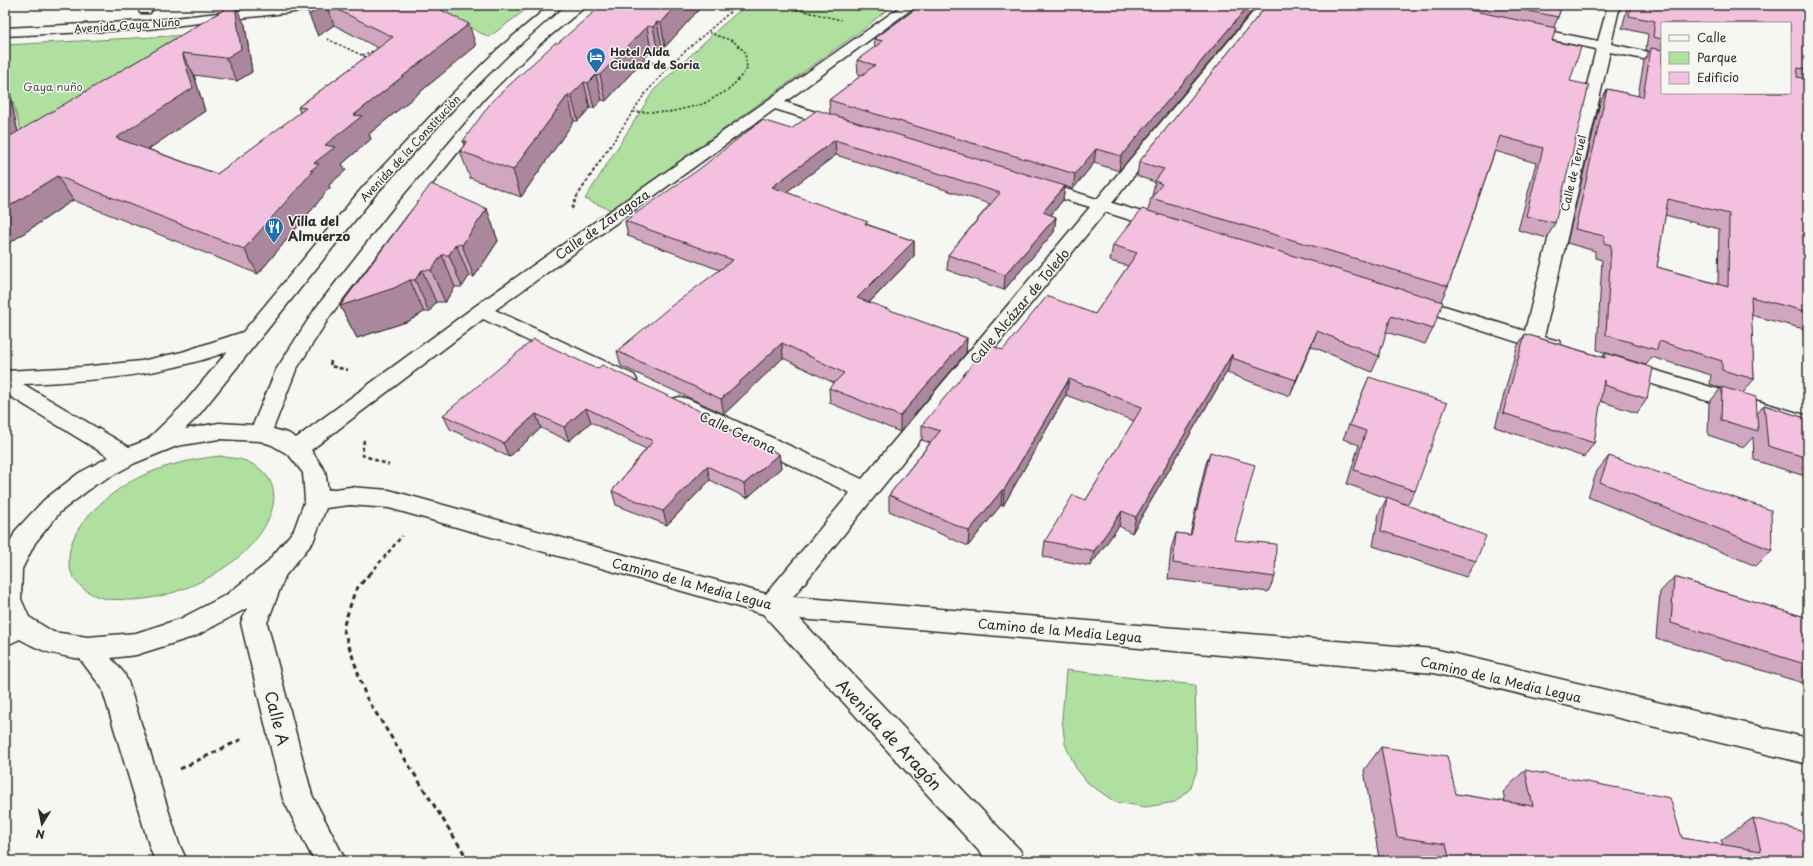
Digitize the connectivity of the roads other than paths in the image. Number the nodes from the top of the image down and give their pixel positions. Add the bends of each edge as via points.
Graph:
1 (319, 5) edge
2 (558, 5) edge
3 (598, 5) edge
4 (911, 5) edge
5 (1266, 5) edge
6 (1614, 5) edge
7 (145, 8) edge
8 (159, 9) dead end
9 (129, 12) dead end
10 (107, 14) dead end
11 (37, 18) dead end
12 (1510, 27) edge
13 (5, 32) edge
14 (1604, 47) junction
15 (1661, 59) edge
16 (773, 103) junction
17 (855, 129) edge
18 (1019, 180) edge
19 (1101, 205) junction
20 (1185, 231) edge
21 (1395, 297) edge
22 (480, 311) junction
23 (250, 337) junction
24 (1533, 340) junction
25 (1571, 352) edge
26 (1609, 363) edge
27 (5, 378) edge
28 (5, 383) edge
29 (644, 388) edge
30 (666, 398) edge
31 (1808, 424) edge
32 (260, 433) junction
33 (150, 448) junction
34 (297, 449) junction
35 (127, 457) junction
36 (866, 491) junction
37 (317, 500) junction
38 (274, 572) junction
39 (772, 606) junction
40 (13, 630) edge
41 (88, 648) junction
42 (1808, 751) edge
43 (171, 861) edge
44 (330, 861) edge
45 (1009, 861) edge

1 - 13 street, Avenida Gaya Nuño via 148,25
2 - 23 street, Avenida de la Constitución via 475,79 369,192
3 - 32 street via 545,49 492,101 401,211 322,313 286,370
4 - 16 street, Calle de Zaragoza
5 - 19 street, Calle Alcázar de Toledo
6 - 14 street, Calle de Teruel
7 - 8 street, Avenida Gaya Nuño
7 - 9 street, Avenida Gaya Nuño
10 - 11 street, Avenida Gaya Nuño
12 - 14 street
14 - 15 street
14 - 24 street, Calle de Teruel
16 - 17 street
16 - 22 street, Calle de Zaragoza
18 - 19 street
19 - 20 street
19 - 36 street, Calle Alcázar de Toledo
21 - 24 street
22 - 29 street
22 - 34 street, Calle de Zaragoza
23 - 27 street via 200,354 159,364 110,372
23 - 33 street, Avenida de la Constitución via 190,411
24 - 25 street
26 - 31 street
28 - 35 street
30 - 36 street, Calle Gerona
32 - 33 street via 219,431 174,439
32 - 34 street via 280,439
33 - 35 street
34 - 37 street via 314,471
35 - 40 street via 87,479 52,506 25,537 10,569 8,599
36 - 39 street, Calle Alcázar de Toledo
37 - 38 street via 304,535
37 - 39 street, Camino de la Media Legua via 350,496 389,499
38 - 41 street via 235,603 187,628 136,644
38 - 44 street, Calle A via 254,623 298,799
39 - 42 street, Camino de la Media Legua via 1434,661
39 - 45 street, Avenida de Aragón
40 - 41 street via 48,642
41 - 43 street via 114,682

